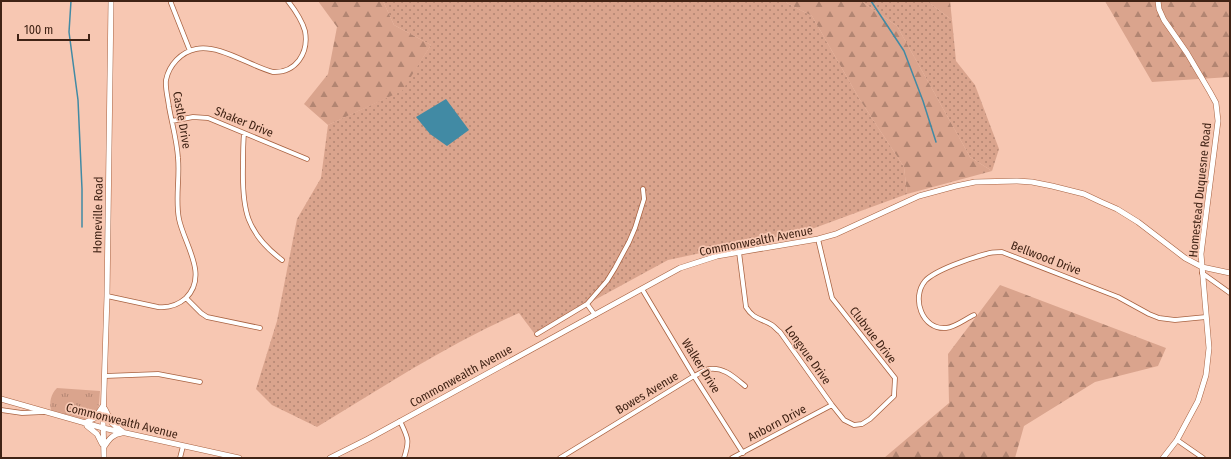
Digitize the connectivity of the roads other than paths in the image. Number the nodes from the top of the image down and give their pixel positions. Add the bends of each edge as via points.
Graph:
1 (111, 1) edge
2 (288, 1) edge
3 (1158, 1) edge
4 (171, 3) dead end
5 (190, 51) junction
6 (172, 121) junction
7 (244, 133) junction
8 (307, 159) dead end
9 (643, 189) dead end
10 (818, 239) junction
11 (739, 252) junction
12 (282, 260) dead end
13 (1202, 267) junction
14 (1202, 273) junction
15 (1230, 273) edge
16 (642, 289) junction
17 (1230, 293) edge
18 (107, 296) junction
19 (186, 298) junction
20 (586, 304) junction
21 (595, 315) junction
22 (974, 315) dead end
23 (1206, 317) junction
24 (260, 328) dead end
25 (537, 334) dead end
26 (105, 376) junction
27 (694, 376) junction
28 (200, 382) dead end
29 (745, 386) dead end
30 (1, 399) edge
31 (104, 404) junction
32 (832, 405) junction
33 (1, 410) edge
34 (45, 412) junction
35 (400, 421) junction
36 (83, 423) junction
37 (854, 425) joint
38 (103, 428) junction
39 (126, 433) junction
40 (1177, 440) junction
41 (183, 446) junction
42 (104, 448) junction
43 (743, 453) junction
44 (104, 458) edge
45 (180, 458) edge
46 (239, 458) edge
47 (330, 458) edge
48 (404, 458) edge
49 (560, 458) edge
50 (732, 458) edge
51 (1163, 458) edge
52 (1203, 458) edge

1 - 18 street, Homeville Road
2 - 5 street, Castle Drive via 301,20 305,36 301,56 288,70 269,71 215,49 200,48
3 - 13 street, Homestead Duquesne Road via 1164,20 1216,103 1218,121 1201,254
4 - 5 street
5 - 6 street, Castle Drive via 178,58 167,76 166,92
6 - 7 street, Shaker Drive via 204,117
6 - 19 street, Castle Drive via 178,160 179,219 196,273 193,288
7 - 8 street, Shaker Drive
7 - 12 street via 243,190 247,214 261,241
9 - 20 street via 644,199 629,242 607,281
10 - 11 street, Commonwealth Avenue
10 - 13 street, Commonwealth Avenue via 836,234 919,196 938,190 975,182 1024,182 1084,194 1117,209 1185,258
10 - 37 street, Clubvue Drive via 832,298 894,378 894,396 870,419
11 - 16 street, Commonwealth Avenue via 680,268
11 - 32 street, Longvue Drive via 746,307 756,318 780,332
13 - 14 street, Homestead Duquesne Road
13 - 15 street, Commonwealth Avenue
14 - 17 street
14 - 23 street, Homestead Duquesne Road
16 - 21 street, Commonwealth Avenue
16 - 27 street, Walker Drive
18 - 19 street via 162,307 173,306
18 - 26 street, Homeville Road
19 - 24 street via 207,317
20 - 21 street
20 - 25 street
21 - 35 street, Commonwealth Avenue
22 - 23 street, Bellwood Drive via 952,327 932,325 921,314 919,308 922,286 930,276 950,267 988,253 1002,252 1118,297 1159,318 1175,320
23 - 40 street, Homestead Duquesne Road via 1209,348 1206,375 1198,401
26 - 28 street via 158,374
26 - 31 street, Homeville Road
27 - 29 street, Bowes Avenue via 708,369 719,369 728,372
27 - 43 street, Walker Drive
27 - 49 street, Bowes Avenue
30 - 34 street, Commonwealth Avenue
31 - 36 street via 95,418
31 - 38 street, Homeville Road
31 - 39 street via 112,423
32 - 37 street, Longvue Drive via 844,420
32 - 43 street, Anborn Drive
33 - 34 street via 22,413
34 - 36 street, Commonwealth Avenue
35 - 47 street, Commonwealth Avenue
35 - 48 street via 408,443
36 - 38 street, Commonwealth Avenue
36 - 42 street via 97,434
38 - 39 street, Commonwealth Avenue
38 - 42 street, Homeville Road
39 - 41 street, Commonwealth Avenue
39 - 42 street via 114,435
40 - 51 street, Homestead Duquesne Road
40 - 52 street
41 - 45 street
41 - 46 street, Commonwealth Avenue
42 - 44 street, Homeville Road
43 - 50 street, Anborn Drive

